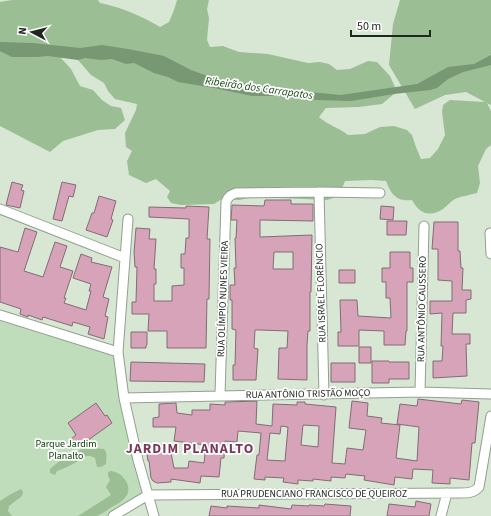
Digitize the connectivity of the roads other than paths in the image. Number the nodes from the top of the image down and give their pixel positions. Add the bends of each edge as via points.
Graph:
1 (319, 192) junction
2 (380, 193) dead end
3 (0, 210) edge
4 (128, 219) dead end
5 (424, 226) dead end
6 (490, 233) edge
7 (491, 254) edge
8 (125, 258) junction
9 (0, 315) edge
10 (118, 352) junction
11 (420, 392) junction
12 (491, 394) edge
13 (220, 395) junction
14 (324, 395) junction
15 (124, 398) junction
16 (491, 416) edge
17 (446, 493) junction
18 (148, 495) junction
19 (113, 516) edge
20 (154, 516) edge
21 (441, 516) edge

1 - 2 street
1 - 13 street, RUA OLÍMPIO NUNES VIEIRA via 236,194 231,195 226,202
1 - 14 street, RUA ISRAEL FLORÊNCIO
3 - 8 street
4 - 8 street
5 - 11 street, RUA ANTÔNIO CAUSSERO
6 - 7 street
8 - 10 street
9 - 10 street
10 - 15 street
11 - 12 street, RUA ANTÔNIO TRISTÃO MOÇO
11 - 14 street, RUA ANTÔNIO TRISTÃO MOÇO
13 - 14 street, RUA ANTÔNIO TRISTÃO MOÇO
13 - 15 street, RUA ANTÔNIO TRISTÃO MOÇO
15 - 18 street
16 - 17 street, RUA PRUDENCIANO FRANCISCO DE QUEIROZ via 479,487 466,493
17 - 18 street, RUA PRUDENCIANO FRANCISCO DE QUEIROZ
17 - 21 street
18 - 19 street
18 - 20 street

